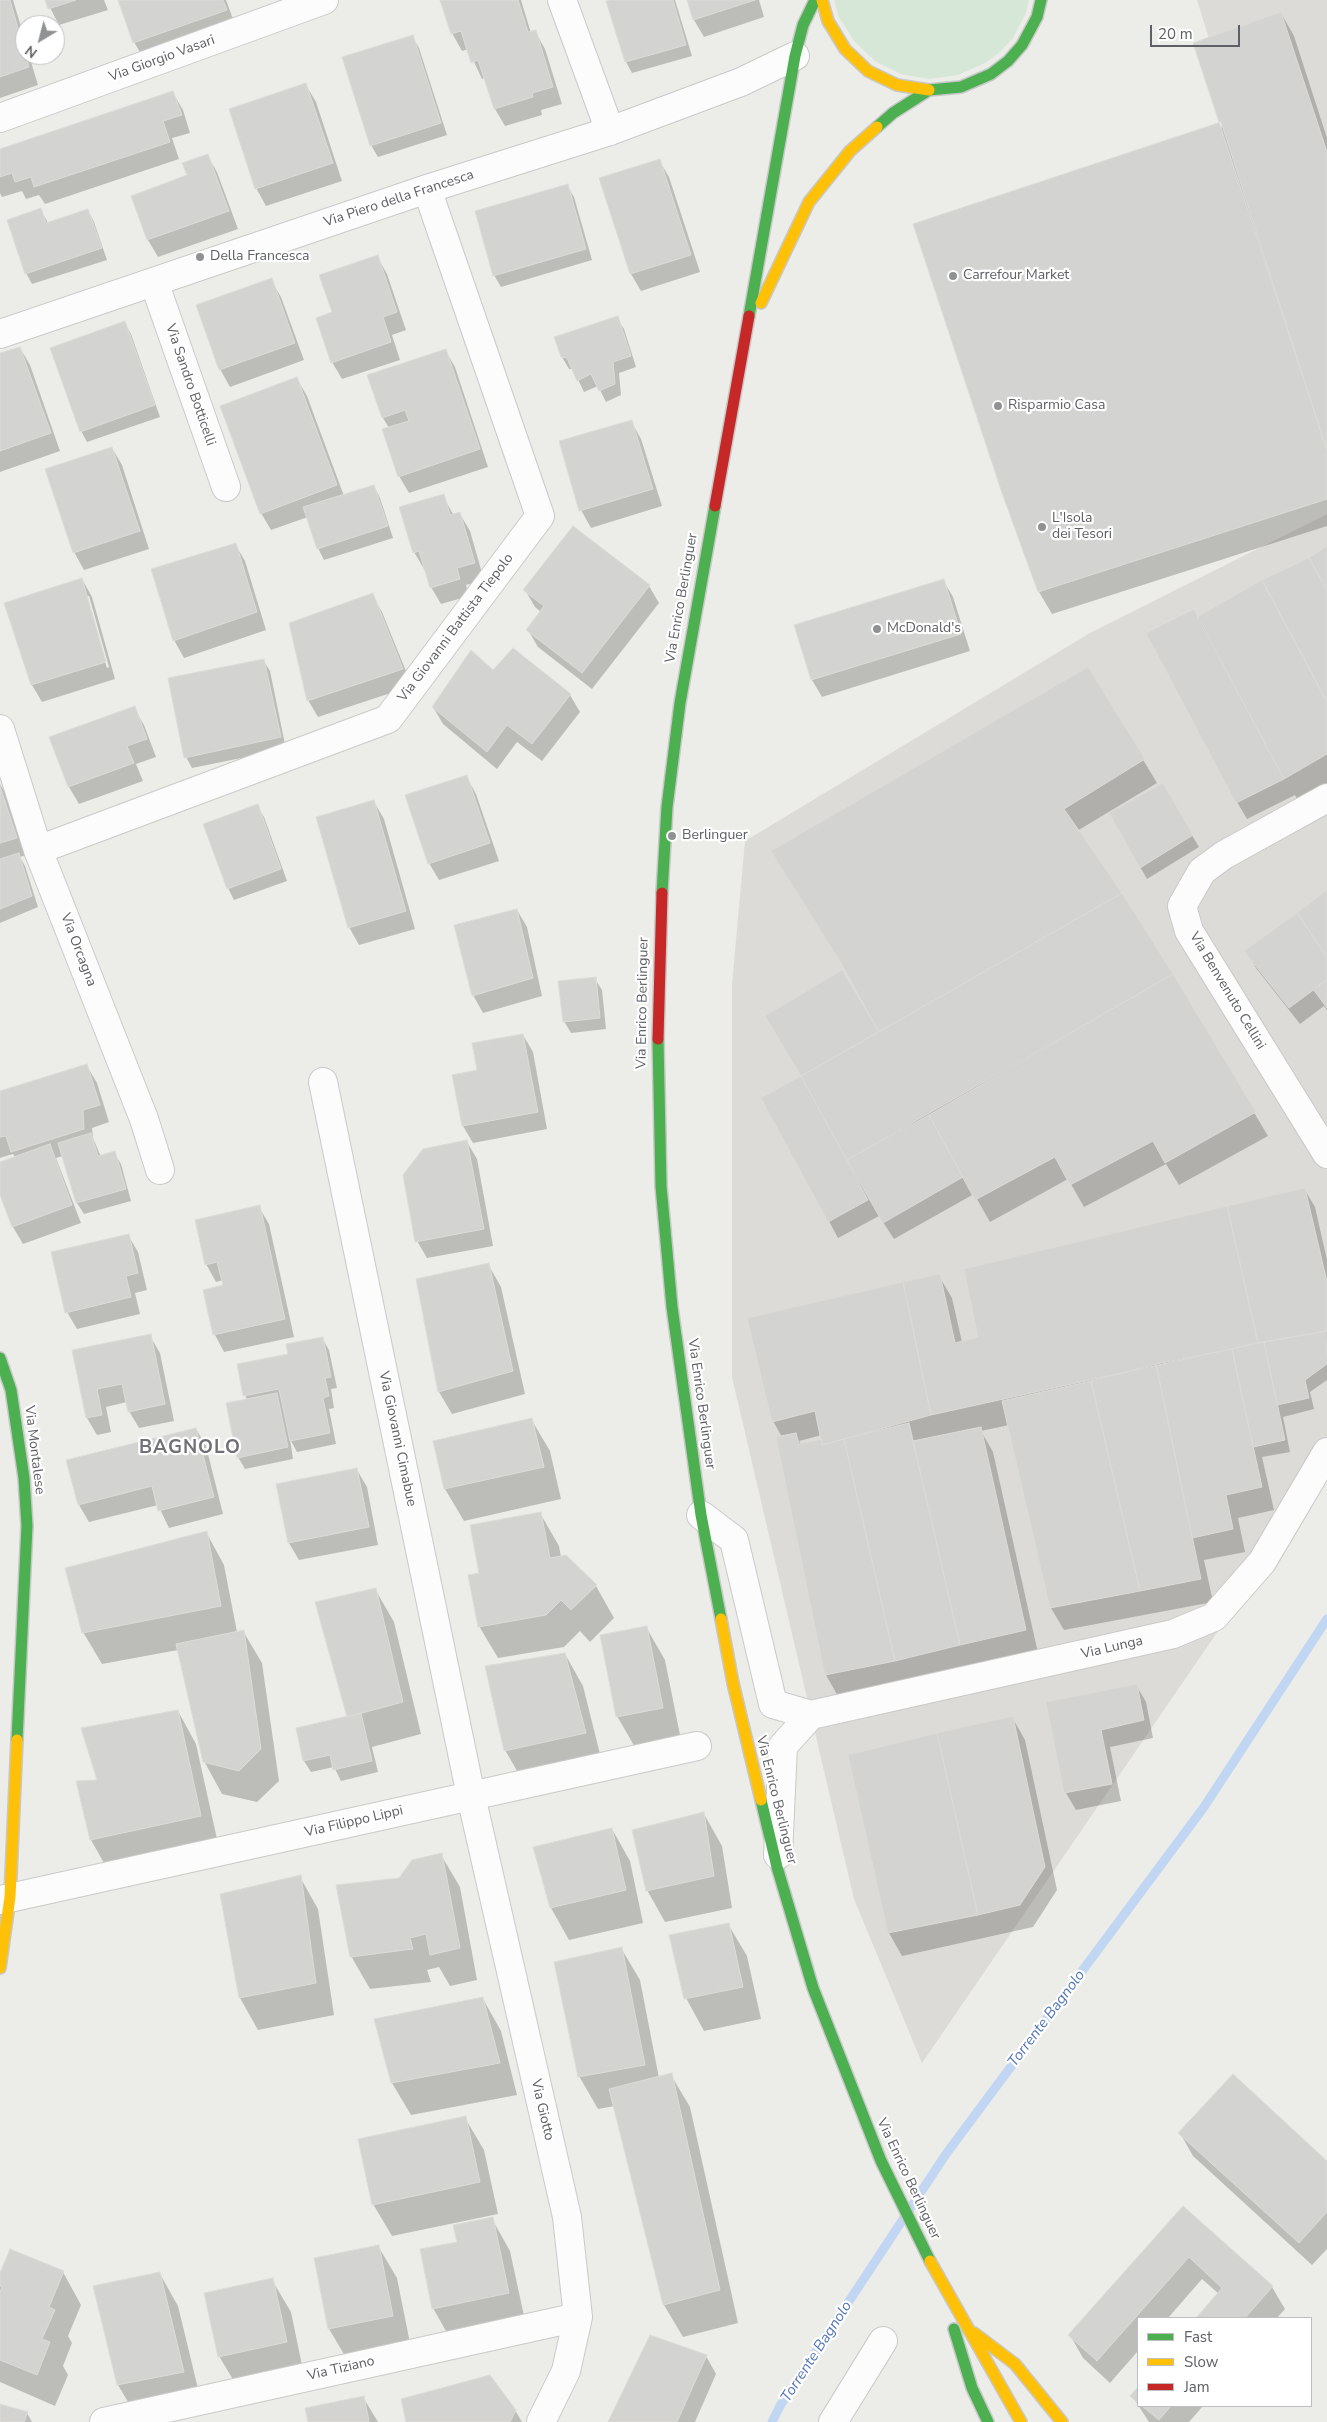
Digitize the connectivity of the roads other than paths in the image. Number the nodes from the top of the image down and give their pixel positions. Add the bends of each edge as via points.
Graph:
1 (324, 0) edge
2 (562, 0) edge
3 (815, 0) edge
4 (822, 0) edge
5 (1041, 0) edge
6 (1052, 6) dead end
7 (1037, 17) junction
8 (795, 56) junction
9 (929, 90) junction
10 (0, 118) edge
11 (610, 131) junction
12 (428, 189) junction
13 (154, 282) junction
14 (0, 334) edge
15 (746, 336) junction
16 (226, 487) dead end
17 (0, 729) edge
18 (1327, 798) edge
19 (38, 850) junction
20 (323, 1082) dead end
21 (1327, 1154) edge
22 (160, 1170) dead end
23 (0, 1358) edge
24 (1327, 1452) edge
25 (701, 1515) junction
26 (811, 1715) junction
27 (697, 1746) dead end
28 (470, 1796) junction
29 (777, 1867) junction
30 (5, 1898) edge
31 (0, 1968) edge
32 (936, 2272) junction
33 (578, 2317) junction
34 (965, 2326) junction
35 (883, 2341) dead end
36 (104, 2422) edge
37 (541, 2422) edge
38 (833, 2422) edge
39 (988, 2422) edge
40 (1021, 2422) edge
41 (1062, 2422) edge

1 - 10 street, Via Giorgio Vasari
2 - 11 street
3 - 8 main road via 803,25
4 - 9 main road via 828,21 845,49 868,71 897,85
5 - 7 main road
6 - 7 main road
7 - 9 main road via 1022,45 991,74 962,87
8 - 11 street, Via Piero della Francesca via 741,82
8 - 15 main road
9 - 15 main road via 892,113 850,151 808,202
11 - 12 street, Via Piero della Francesca
12 - 13 street, Via Piero della Francesca
12 - 19 street, Via Giovanni Battista Tiepolo via 540,516 388,719
13 - 14 street, Via Piero della Francesca
13 - 16 street, Via Sandro Botticelli
15 - 25 main road, Via Enrico Berlinguer via 685,664 667,807 659,938 657,1079 661,1186 672,1307
17 - 19 street, Via Orcagna
18 - 21 street, Via Benvenuto Cellini via 1224,855 1202,871 1182,906 1190,931
19 - 22 street, Via Orcagna via 144,1119
20 - 28 street, Via Giovanni Cimabue
23 - 30 main road, Via Montalese via 11,1390 24,1478 27,1526
24 - 26 street, Via Lunga via 1262,1562 1214,1616 1173,1634
25 - 26 street via 734,1540 772,1704
25 - 29 main road, Via Enrico Berlinguer via 733,1683
26 - 29 street via 783,1746
27 - 28 street, Via Filippo Lippi
28 - 30 street, Via Filippo Lippi
28 - 33 street, Via Giotto via 566,2217
29 - 32 main road, Via Enrico Berlinguer via 813,1988 880,2161
30 - 31 main road, Via Montalese
32 - 34 main road, Via Enrico Berlinguer
32 - 39 main road via 972,2388
33 - 36 street, Via Tiziano
33 - 37 street, Via Giotto via 566,2371
34 - 40 main road, Via Enrico Berlinguer
34 - 41 main road via 1015,2364
35 - 38 street

